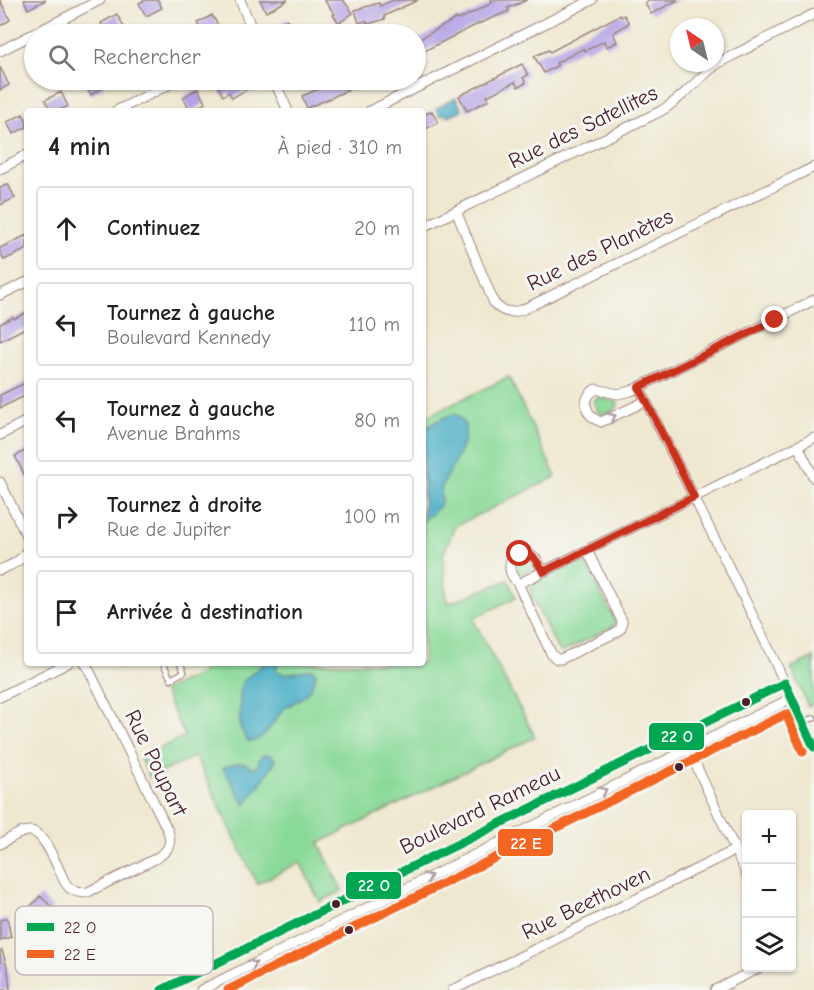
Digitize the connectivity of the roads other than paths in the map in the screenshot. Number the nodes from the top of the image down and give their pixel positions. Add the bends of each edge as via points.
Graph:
1 (100, 0) edge
2 (240, 0) edge
3 (592, 0) edge
4 (814, 14) edge
5 (53, 24) edge
6 (250, 24) edge
7 (24, 39) edge
8 (0, 51) edge
9 (426, 83) edge
10 (158, 90) edge
11 (279, 90) edge
12 (412, 90) edge
13 (122, 108) edge
14 (287, 108) edge
15 (376, 108) edge
16 (24, 157) edge
17 (814, 167) edge
18 (0, 169) edge
19 (456, 211) junction
20 (426, 226) edge
21 (24, 283) edge
22 (0, 295) edge
23 (814, 300) edge
24 (639, 387) junction
25 (646, 401) junction
26 (24, 423) edge
27 (0, 435) edge
28 (814, 438) edge
29 (798, 446) junction
30 (814, 478) edge
31 (0, 482) edge
32 (694, 497) junction
33 (24, 531) edge
34 (587, 550) junction
35 (24, 556) edge
36 (0, 570) edge
37 (543, 572) junction
38 (518, 584) junction
39 (62, 666) edge
40 (87, 666) edge
41 (164, 666) edge
42 (181, 666) edge
43 (784, 683) junction
44 (0, 697) edge
45 (792, 698) junction
46 (814, 717) edge
47 (803, 722) junction
48 (681, 733) junction
49 (814, 746) edge
50 (689, 749) junction
51 (487, 829) junction
52 (0, 844) edge
53 (494, 844) junction
54 (735, 850) junction
55 (742, 864) edge
56 (335, 903) junction
57 (343, 919) junction
58 (213, 964) edge
59 (751, 972) edge
60 (192, 975) edge
61 (162, 990) edge
62 (201, 990) edge
63 (453, 990) edge
64 (715, 990) edge

1 - 5 street
2 - 6 street
3 - 9 street
4 - 19 street, Rue des Satellites via 720,62 661,111
7 - 8 street
10 - 13 street
11 - 14 street
12 - 15 street
16 - 18 street
17 - 19 street, Rue des Planètes via 514,312 504,311 494,303
19 - 20 street, Rue des Satellites
21 - 22 street
23 - 24 street
24 - 25 street
24 -> 25 street via 621,394 596,390 586,397 586,406 592,417 601,422
25 - 32 street
26 - 27 street
28 - 29 street
29 - 30 street
29 - 32 street
31 - 33 street
32 - 34 street
32 - 43 street
34 - 37 street
34 - 38 street via 622,625 616,632 564,659 552,655
35 - 36 street
37 - 38 street
37 - 38 street via 531,555 516,555 510,570
39 - 44 street
40 - 52 street, Rue Poupart via 168,831 168,850 83,893 69,888 36,832 24,832
41 - 42 lane via 171,679 184,672
43 - 45 street
43 - 48 street, Boulevard Rameau
45 - 47 street
45 - 50 street, Boulevard Rameau
46 - 47 lane
47 - 49 street
48 - 50 street
48 - 51 street, Boulevard Rameau
53 -> 50 street, Boulevard Rameau
50 - 54 street
51 - 53 street
51 - 56 street, Boulevard Rameau
57 -> 53 street, Boulevard Rameau
54 - 55 street
54 - 63 street, Rue Beethoven
56 - 57 street
56 - 58 street, Boulevard Rameau
62 -> 57 street, Boulevard Rameau
59 - 64 street
60 - 61 street, Boulevard Rameau

